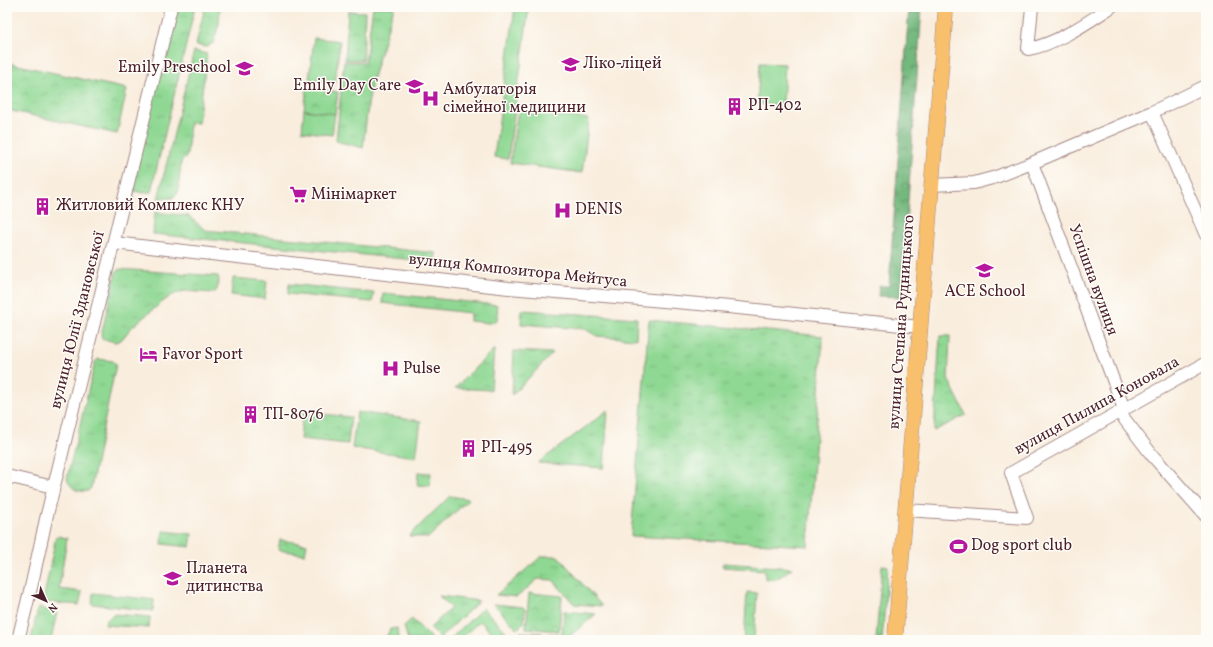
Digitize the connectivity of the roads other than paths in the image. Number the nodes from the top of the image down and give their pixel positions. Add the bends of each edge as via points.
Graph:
1 (171, 7) edge
2 (946, 7) edge
3 (1032, 7) edge
4 (1111, 7) edge
5 (1206, 86) edge
6 (1152, 112) junction
7 (1032, 163) junction
8 (931, 185) junction
9 (1206, 235) edge
10 (114, 243) junction
11 (920, 327) junction
12 (1206, 363) edge
13 (1121, 410) junction
14 (7, 476) edge
15 (54, 487) junction
16 (906, 510) junction
17 (1206, 516) edge
18 (18, 640) edge
19 (895, 640) edge

1 - 10 street, вулиця Юлії Здановської
2 - 8 main road, вулиця Степана Рудницького
3 - 4 street via 1028,49 1039,48 1055,40
5 - 6 street
6 - 7 street
6 - 9 street
7 - 8 street via 974,183
7 - 13 street, Успішна вулиця
8 - 11 main road, вулиця Степана Рудницького
10 - 11 street, вулиця Композитора Мейтуса via 509,288 700,304
10 - 15 street, вулиця Юлії Здановської
11 - 16 main road, вулиця Степана Рудницького
12 - 13 street, вулиця Пилипа Коновала
13 - 16 street, вулиця Пилипа Коновала via 1011,472 1027,518
13 - 17 street, Успішна вулиця via 1152,455
14 - 15 street
15 - 18 street, вулиця Юлії Здановської
16 - 19 main road, вулиця Степана Рудницького

